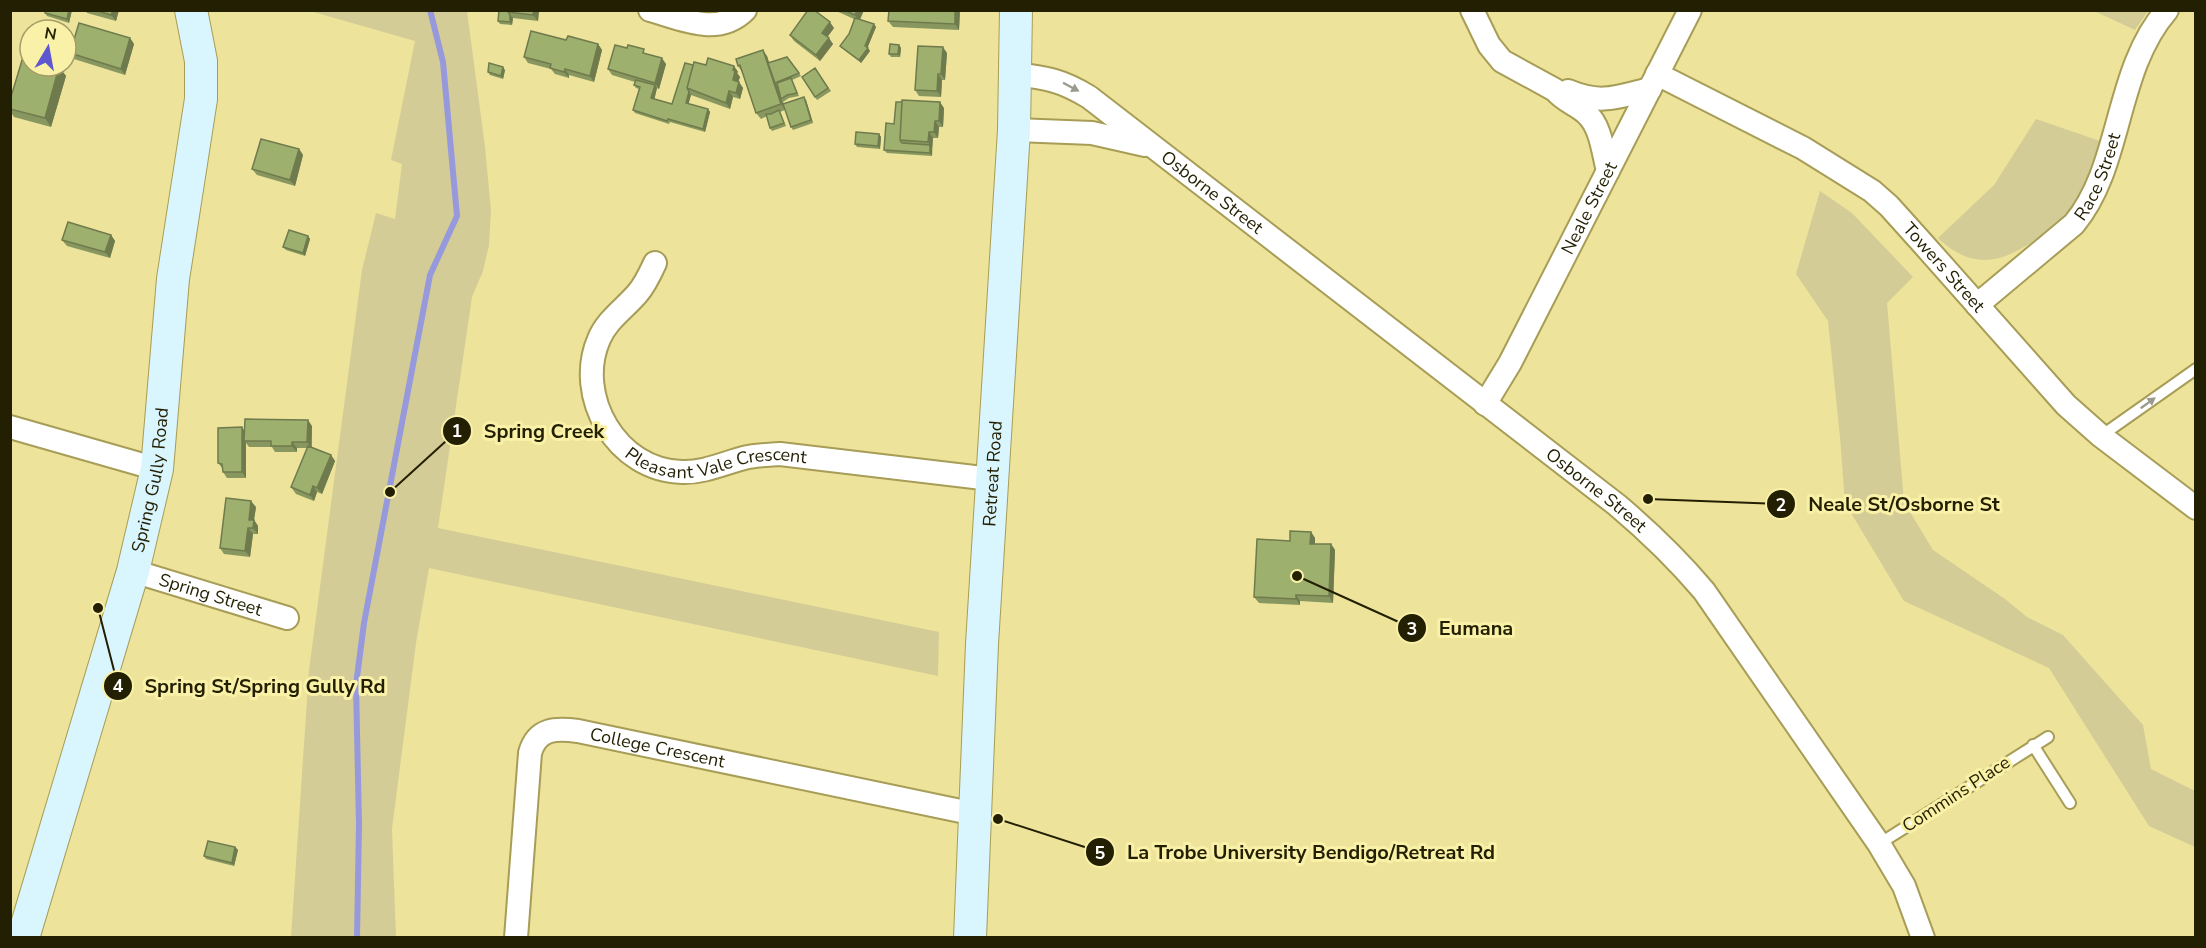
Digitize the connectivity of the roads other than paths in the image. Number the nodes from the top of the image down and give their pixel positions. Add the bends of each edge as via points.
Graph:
1 (191, 10) edge
2 (650, 10) edge
3 (745, 10) edge
4 (1016, 10) edge
5 (1472, 10) edge
6 (1690, 10) edge
7 (2167, 10) edge
8 (1015, 74) junction
9 (1653, 82) junction
10 (1555, 90) junction
11 (1014, 130) junction
12 (1153, 147) junction
13 (1608, 171) junction
14 (655, 263) dead end
15 (1977, 305) junction
16 (2196, 369) edge
17 (1485, 404) junction
18 (10, 427) edge
19 (2101, 436) junction
20 (157, 469) junction
21 (991, 479) junction
22 (2196, 508) edge
23 (133, 571) junction
24 (287, 618) dead end
25 (2048, 737) dead end
26 (2033, 745) junction
27 (2070, 803) dead end
28 (975, 814) junction
29 (1879, 844) junction
30 (23, 938) edge
31 (516, 938) edge
32 (970, 938) edge
33 (1923, 938) edge

1 - 20 street, Spring Gully Road via 201,61 201,99 173,279
2 - 3 street via 709,26 727,22
4 - 8 street, Retreat Road
5 - 10 street via 1489,45 1502,61
6 - 9 street, Neale Street
7 - 15 street, Race Street via 2134,68 2101,175 2084,212
8 - 11 street, Retreat Road
8 -> 12 street, Osborne Street via 1071,86
9 - 10 street via 1608,99 1594,100 1564,89
9 - 13 street, Neale Street
9 - 15 street, Towers Street via 1769,130 1855,179 1889,206
10 - 13 street via 1592,119
11 - 12 street, Osborne Street via 1092,134
11 - 21 street, Retreat Road
12 - 17 street, Osborne Street
13 - 17 street, Neale Street
14 - 21 street, Pleasant Vale Crescent via 639,293 606,327 591,367 596,405 610,432 632,454 657,467 681,472 780,454
15 - 19 street, Towers Street via 2066,405
19 -> 16 lane
17 - 29 street, Osborne Street via 1617,505 1677,559 1725,620
18 - 20 street
19 - 22 street, Towers Street
20 - 23 street, Spring Gully Road
21 - 28 street, Retreat Road
23 - 24 street, Spring Street
23 - 30 street, Spring Gully Road
25 - 26 lane, Commins Place
26 - 27 lane
26 - 29 lane, Commins Place
28 - 31 street, College Crescent via 578,731 548,730 536,739 530,753
28 - 32 street, Retreat Road
29 - 33 street, Osborne Street via 1904,886

